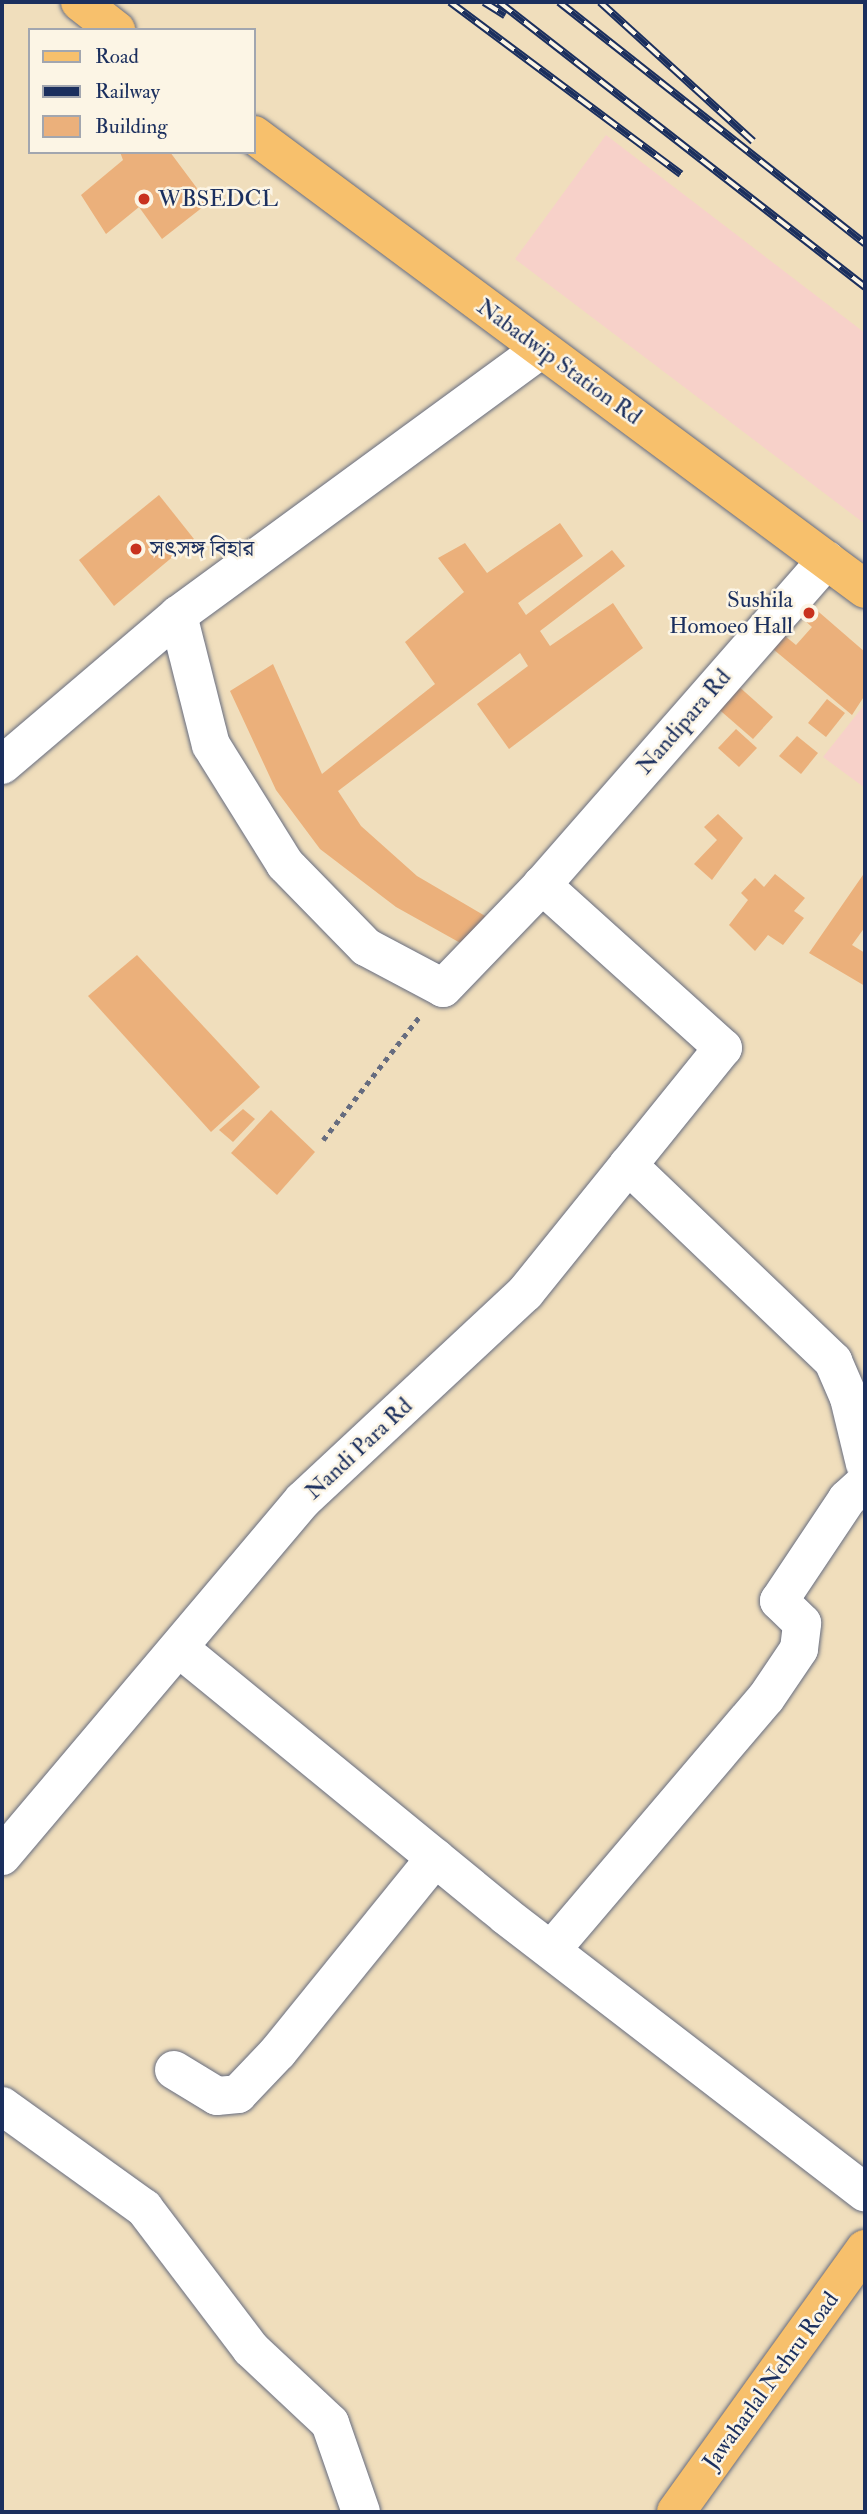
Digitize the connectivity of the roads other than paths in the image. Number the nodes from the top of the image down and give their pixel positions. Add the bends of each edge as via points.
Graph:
1 (80, 2) edge
2 (113, 28) edge
3 (256, 136) edge
4 (541, 349) junction
5 (827, 560) junction
6 (865, 589) edge
7 (177, 614) junction
8 (2, 765) edge
9 (542, 885) junction
10 (628, 1165) junction
11 (865, 1464) edge
12 (865, 1483) edge
13 (180, 1649) junction
14 (2, 1856) edge
15 (435, 1858) junction
16 (553, 1948) junction
17 (174, 2070) dead end
18 (2, 2106) edge
19 (865, 2192) edge
20 (865, 2249) edge
21 (361, 2512) edge
22 (676, 2512) edge

1 - 2 main road
3 - 4 main road, Nabadwip Station Rd
4 - 5 main road, Nabadwip Station Rd
4 - 7 street
5 - 6 main road, Nabadwip Station Rd
5 - 9 street, Nandipara Rd
7 - 8 street
7 - 9 street, Nandipara Rd via 211,745 285,864 366,947 443,988
9 - 10 street, Nandi Para Rd via 723,1048
10 - 11 street via 833,1361 849,1398
10 - 13 street, Nandi Para Rd via 525,1293 303,1500
12 - 16 street via 847,1499 779,1601 802,1623 799,1649 773,1689
13 - 14 street, Nandi Para Rd
13 - 15 street
15 - 16 street
15 - 17 street via 239,2094 217,2096
16 - 19 street
18 - 21 street via 144,2208 251,2349 330,2423
20 - 22 main road, Jawaharlal Nehru Road

